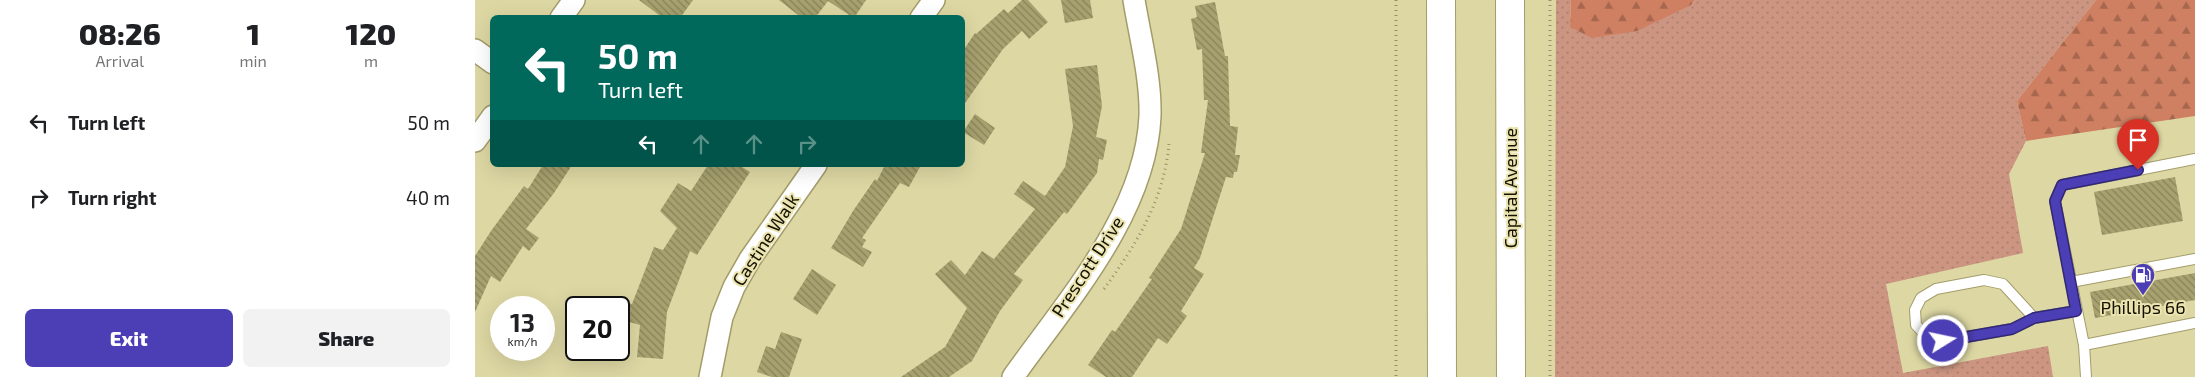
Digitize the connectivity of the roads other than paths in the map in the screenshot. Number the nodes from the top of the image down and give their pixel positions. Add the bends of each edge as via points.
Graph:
1 (574, 0) edge
2 (934, 0) edge
3 (1133, 0) edge
4 (1441, 0) edge
5 (1510, 0) edge
6 (563, 15) edge
7 (923, 15) edge
8 (475, 50) edge
9 (490, 60) edge
10 (490, 120) edge
11 (475, 141) edge
12 (2195, 159) edge
13 (815, 167) edge
14 (2195, 259) edge
15 (2071, 282) junction
16 (2076, 311) junction
17 (2034, 318) junction
18 (2195, 323) edge
19 (2084, 345) junction
20 (710, 377) edge
21 (1013, 377) edge
22 (1442, 377) edge
23 (1511, 377) edge
24 (2086, 377) edge

1 - 6 street
2 - 7 street
3 - 21 street, Prescott Drive via 1150,116 1138,179 1110,239
4 - 22 highway
5 - 23 highway, Capital Avenue
8 - 9 street
10 - 11 street
12 - 15 lane via 2062,185 2055,201
13 - 20 street, Castine Walk via 750,258 734,287 722,317
14 - 15 lane
15 - 16 lane
16 - 17 lane
16 - 19 lane
17 - 17 lane via 2003,284 1984,280 1936,289 1921,298 1915,310 1917,325 1929,339 1943,341 2012,329
18 - 19 lane
19 - 24 lane

